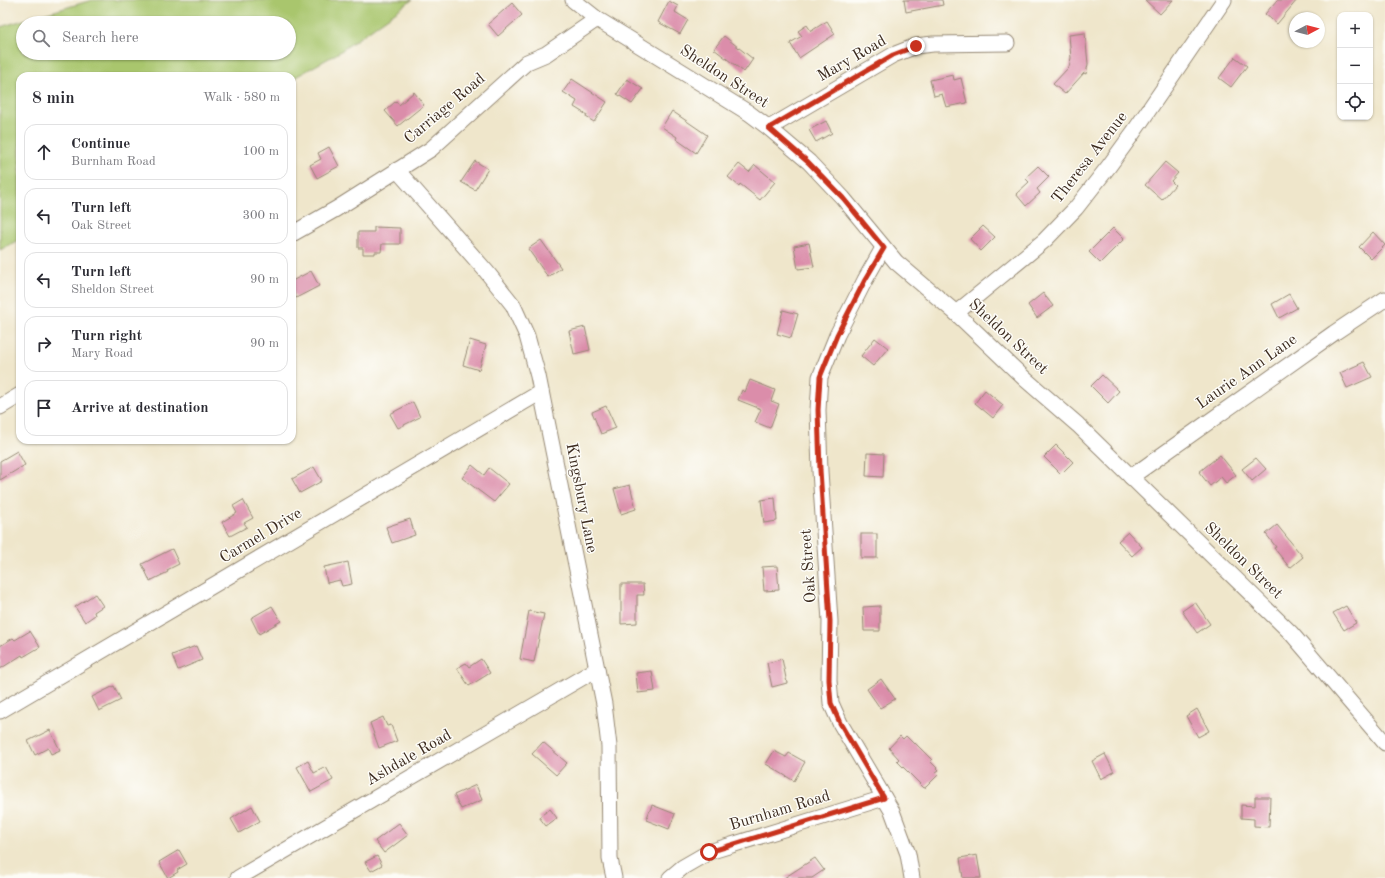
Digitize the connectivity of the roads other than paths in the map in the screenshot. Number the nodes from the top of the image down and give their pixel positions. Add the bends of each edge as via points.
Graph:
1 (573, 0) edge
2 (1224, 0) edge
3 (597, 19) junction
4 (1007, 43) dead end
5 (769, 128) junction
6 (397, 170) junction
7 (296, 232) edge
8 (884, 248) junction
9 (1385, 299) edge
10 (956, 313) junction
11 (541, 392) junction
12 (16, 397) edge
13 (0, 407) edge
14 (1131, 477) junction
15 (597, 669) junction
16 (0, 711) edge
17 (1385, 743) edge
18 (884, 798) junction
19 (238, 878) edge
20 (614, 878) edge
21 (670, 878) edge
22 (912, 878) edge

1 - 3 street, Sheldon Street
2 - 10 street, Theresa Avenue via 1134,133 1076,208 1045,240
3 - 5 street, Sheldon Street
3 - 6 street, Carriage Road via 546,54 527,62 431,149
4 - 5 street, Mary Road via 916,46 893,55
5 - 8 street, Sheldon Street via 808,162 843,198
6 - 7 street, Carriage Road
6 - 11 street, Kingsbury Lane via 513,305 527,336
8 - 10 street, Sheldon Street via 896,262
8 - 18 street, Oak Street via 834,342 820,377 818,410 830,621 831,703
9 - 14 street, Laurie Ann Lane
10 - 14 street, Sheldon Street
11 - 15 street, Kingsbury Lane
11 - 16 street, Carmel Drive
12 - 13 street
14 - 17 street, Sheldon Street via 1291,633
15 - 19 street, Ashdale Road
15 - 20 street, Kingsbury Lane via 608,746 609,844
18 - 21 street, Burnham Road via 709,852 682,867
18 - 22 street, Oak Street via 892,811 908,854

